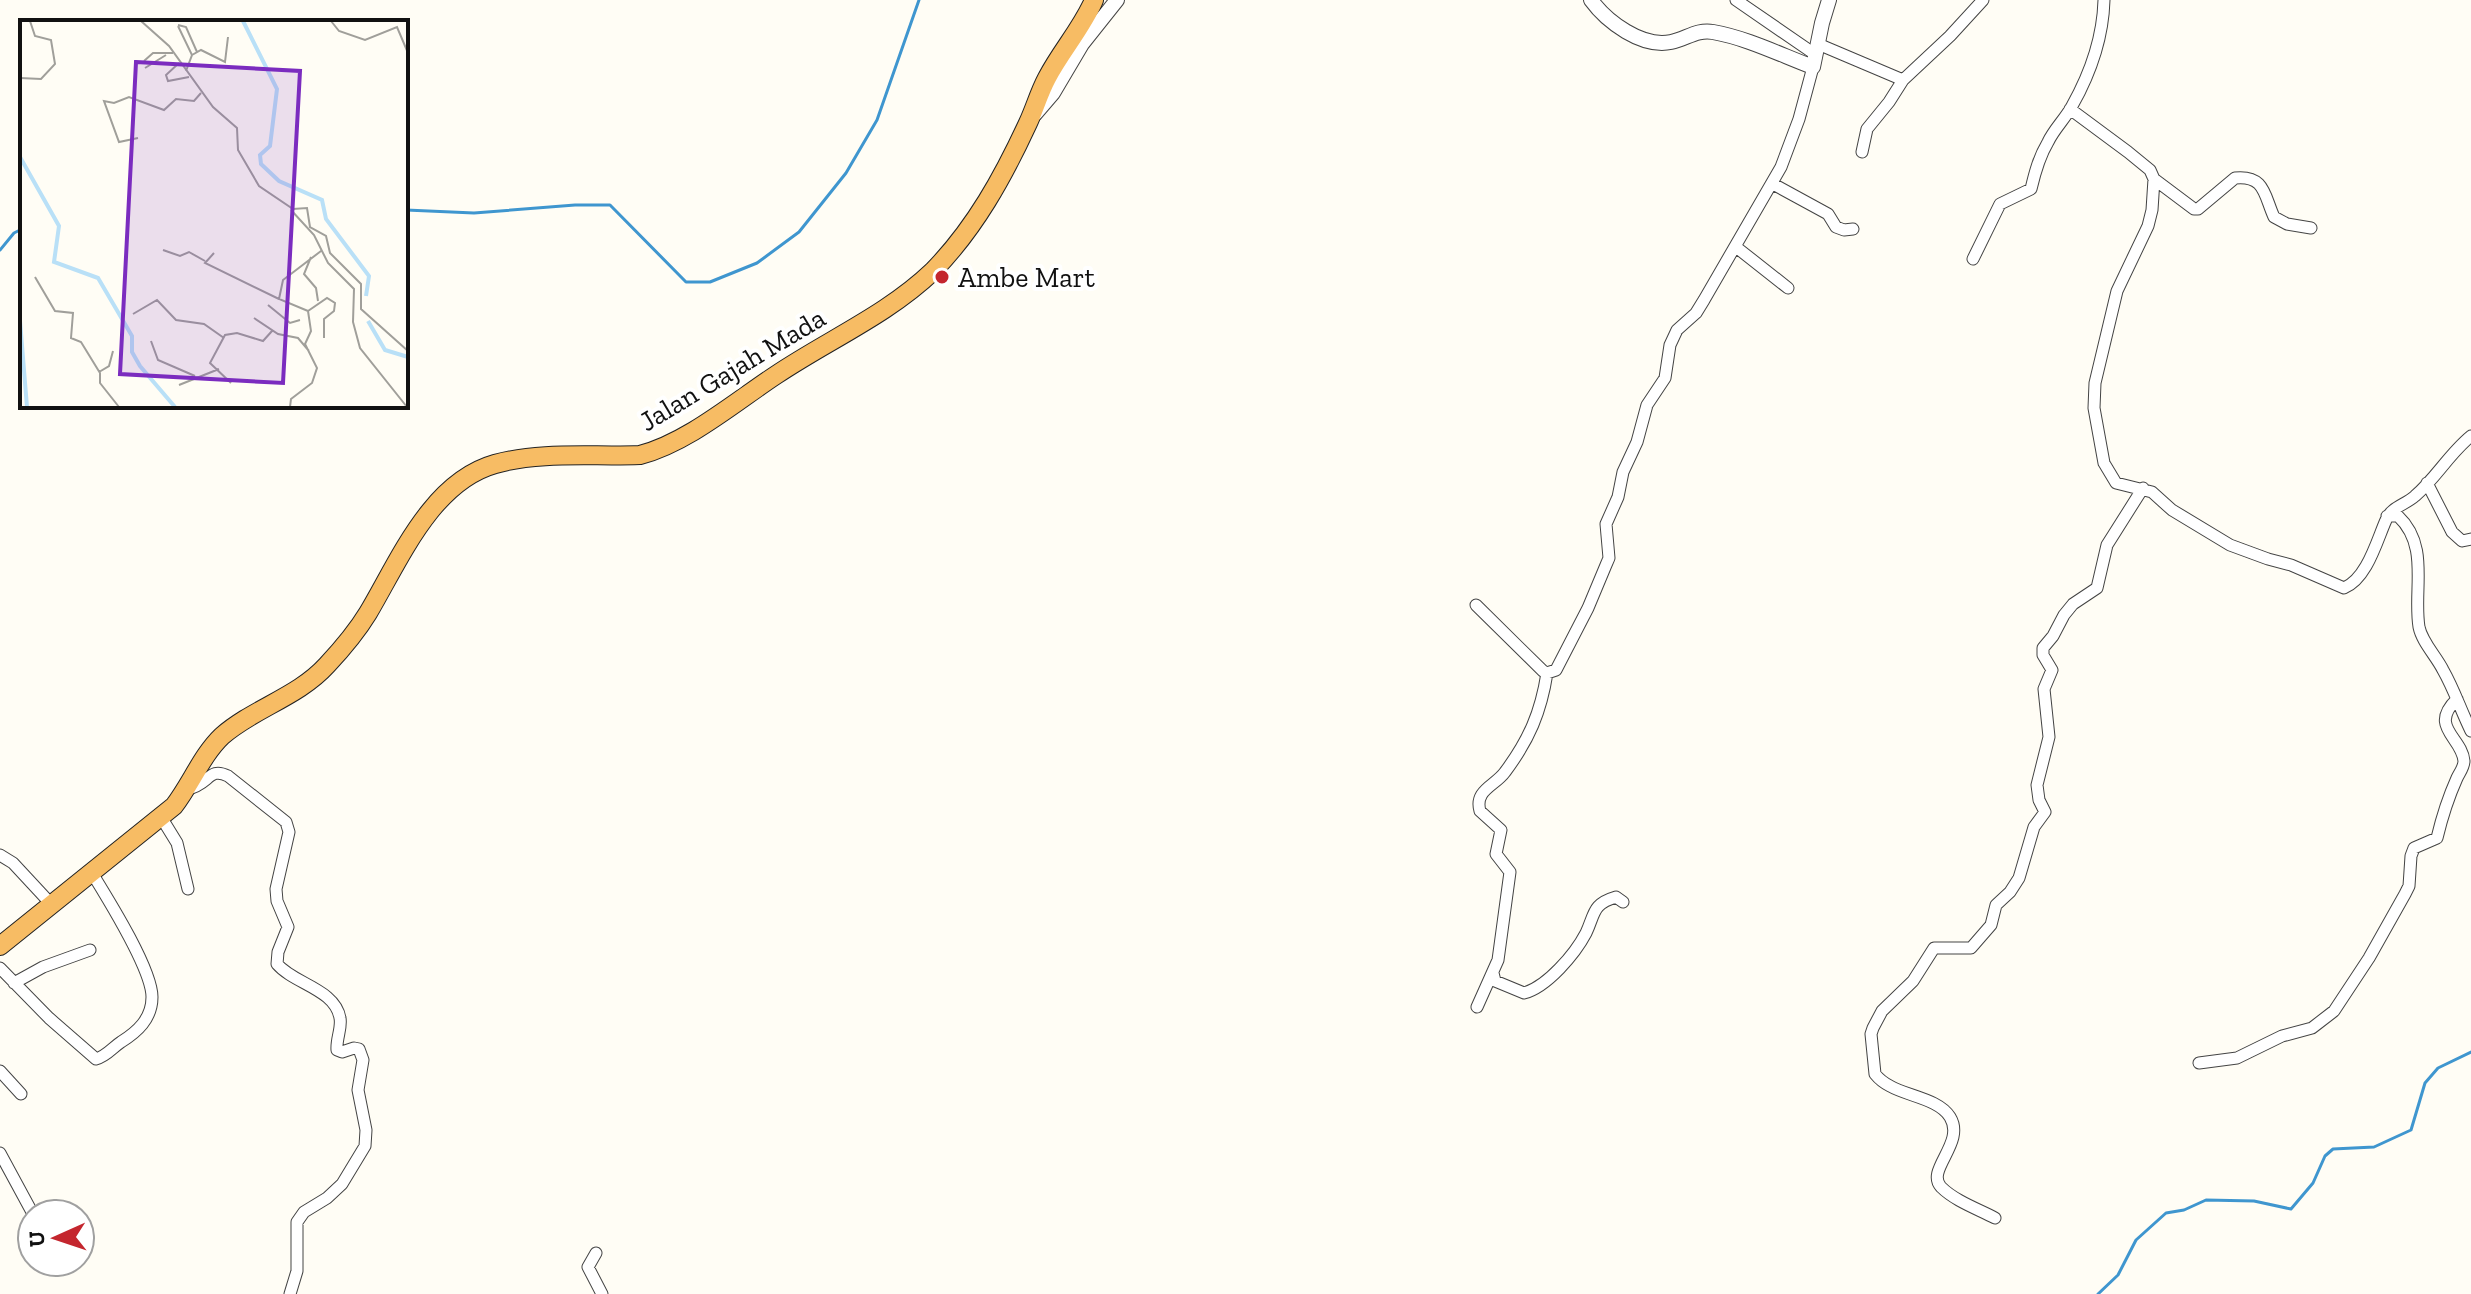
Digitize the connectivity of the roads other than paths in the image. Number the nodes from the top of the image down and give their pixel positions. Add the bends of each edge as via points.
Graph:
1 (1094, 0) edge
2 (1117, 0) edge
3 (1591, 0) edge
4 (1736, 0) edge
5 (1829, 0) edge
6 (1983, 0) edge
7 (2104, 0) edge
8 (1816, 55) junction
9 (1903, 80) junction
10 (2070, 109) junction
11 (1029, 120) junction
12 (1862, 152) dead end
13 (2154, 179) junction
14 (1773, 184) junction
15 (2311, 228) dead end
16 (1853, 229) dead end
17 (1736, 247) junction
18 (1973, 259) dead end
19 (1788, 288) dead end
20 (2471, 436) edge
21 (2427, 483) junction
22 (2143, 488) junction
23 (2387, 516) junction
24 (2471, 539) edge
25 (1476, 605) dead end
26 (1547, 673) junction
27 (2457, 699) junction
28 (2471, 731) edge
29 (187, 789) junction
30 (161, 817) junction
31 (0, 855) edge
32 (92, 873) junction
33 (188, 889) dead end
34 (1623, 902) dead end
35 (52, 905) junction
36 (0, 946) edge
37 (90, 950) dead end
38 (0, 968) edge
39 (1493, 973) junction
40 (14, 983) junction
41 (1477, 1007) dead end
42 (2199, 1063) dead end
43 (0, 1071) edge
44 (21, 1094) dead end
45 (0, 1153) edge
46 (24, 1198) edge
47 (1995, 1218) dead end
48 (596, 1253) dead end
49 (290, 1294) edge
50 (602, 1294) edge

1 - 11 highway, Jalan Gajah Mada via 1048,76
2 - 11 street
3 - 8 street via 1613,23 1650,41 1671,42 1707,31
4 - 8 street
5 - 8 street
6 - 9 street
7 - 10 street via 2100,36
8 - 9 street
8 - 14 street via 1791,143
9 - 12 street via 1867,129
10 - 13 street via 2138,160
10 - 18 street via 2044,148 2031,189 2000,204
11 - 29 highway, Jalan Gajah Mada via 997,185 959,242 931,272 839,339 652,452 523,459 475,471 443,497 410,539 368,614 326,667 303,687 223,735
13 - 15 street via 2198,209 2235,178 2252,178 2260,184 2274,217
13 - 22 street via 2148,226 2117,291 2100,356 2094,408 2111,477 2116,483
14 - 16 street via 1828,214 1836,227
14 - 17 street
17 - 19 street
17 - 26 street via 1696,313 1673,336 1665,378 1647,405 1606,524 1609,558 1565,654 1556,670
20 - 21 street
21 - 23 street
21 - 24 street via 2452,532 2462,541
22 - 23 street via 2230,545 2344,588 2371,556
22 - 47 street via 2107,545 2097,588 2073,604 2043,648 2052,670 2044,689 2049,737 2037,785 2045,812 2034,827 2019,878 1971,948 1934,948 1913,981 1882,1011 1871,1034 1875,1074 1950,1117 1954,1138 1940,1165 1940,1185
23 - 27 street via 2398,516 2413,536 2420,576 2420,630
25 - 26 street
26 - 39 street via 1538,715 1506,770 1478,799 1480,811 1501,830 1496,854 1510,872
27 - 28 street
27 - 42 street via 2449,707 2447,725 2465,765 2446,801 2437,838 2414,848 2409,886 2341,1001 2312,1028 2237,1058
29 - 30 highway, Jalan Gajah Mada
29 - 49 street via 220,772 286,822 289,832 276,889 288,927 277,964 336,1007 341,1021 337,1050 359,1049 363,1060 358,1090 365,1146 342,1184 297,1222 297,1271
30 - 32 highway, Jalan Gajah Mada
30 - 33 street via 177,843
31 - 35 street
32 - 35 highway, Jalan Gajah Mada
32 - 40 street via 151,989 140,1029 96,1059
34 - 39 street via 1616,897 1599,905 1585,935 1544,984 1524,993 1494,980
35 - 36 highway, Jalan Gajah Mada
37 - 40 street
38 - 40 street
39 - 41 street
43 - 44 street
45 - 46 street
48 - 50 street via 588,1267

